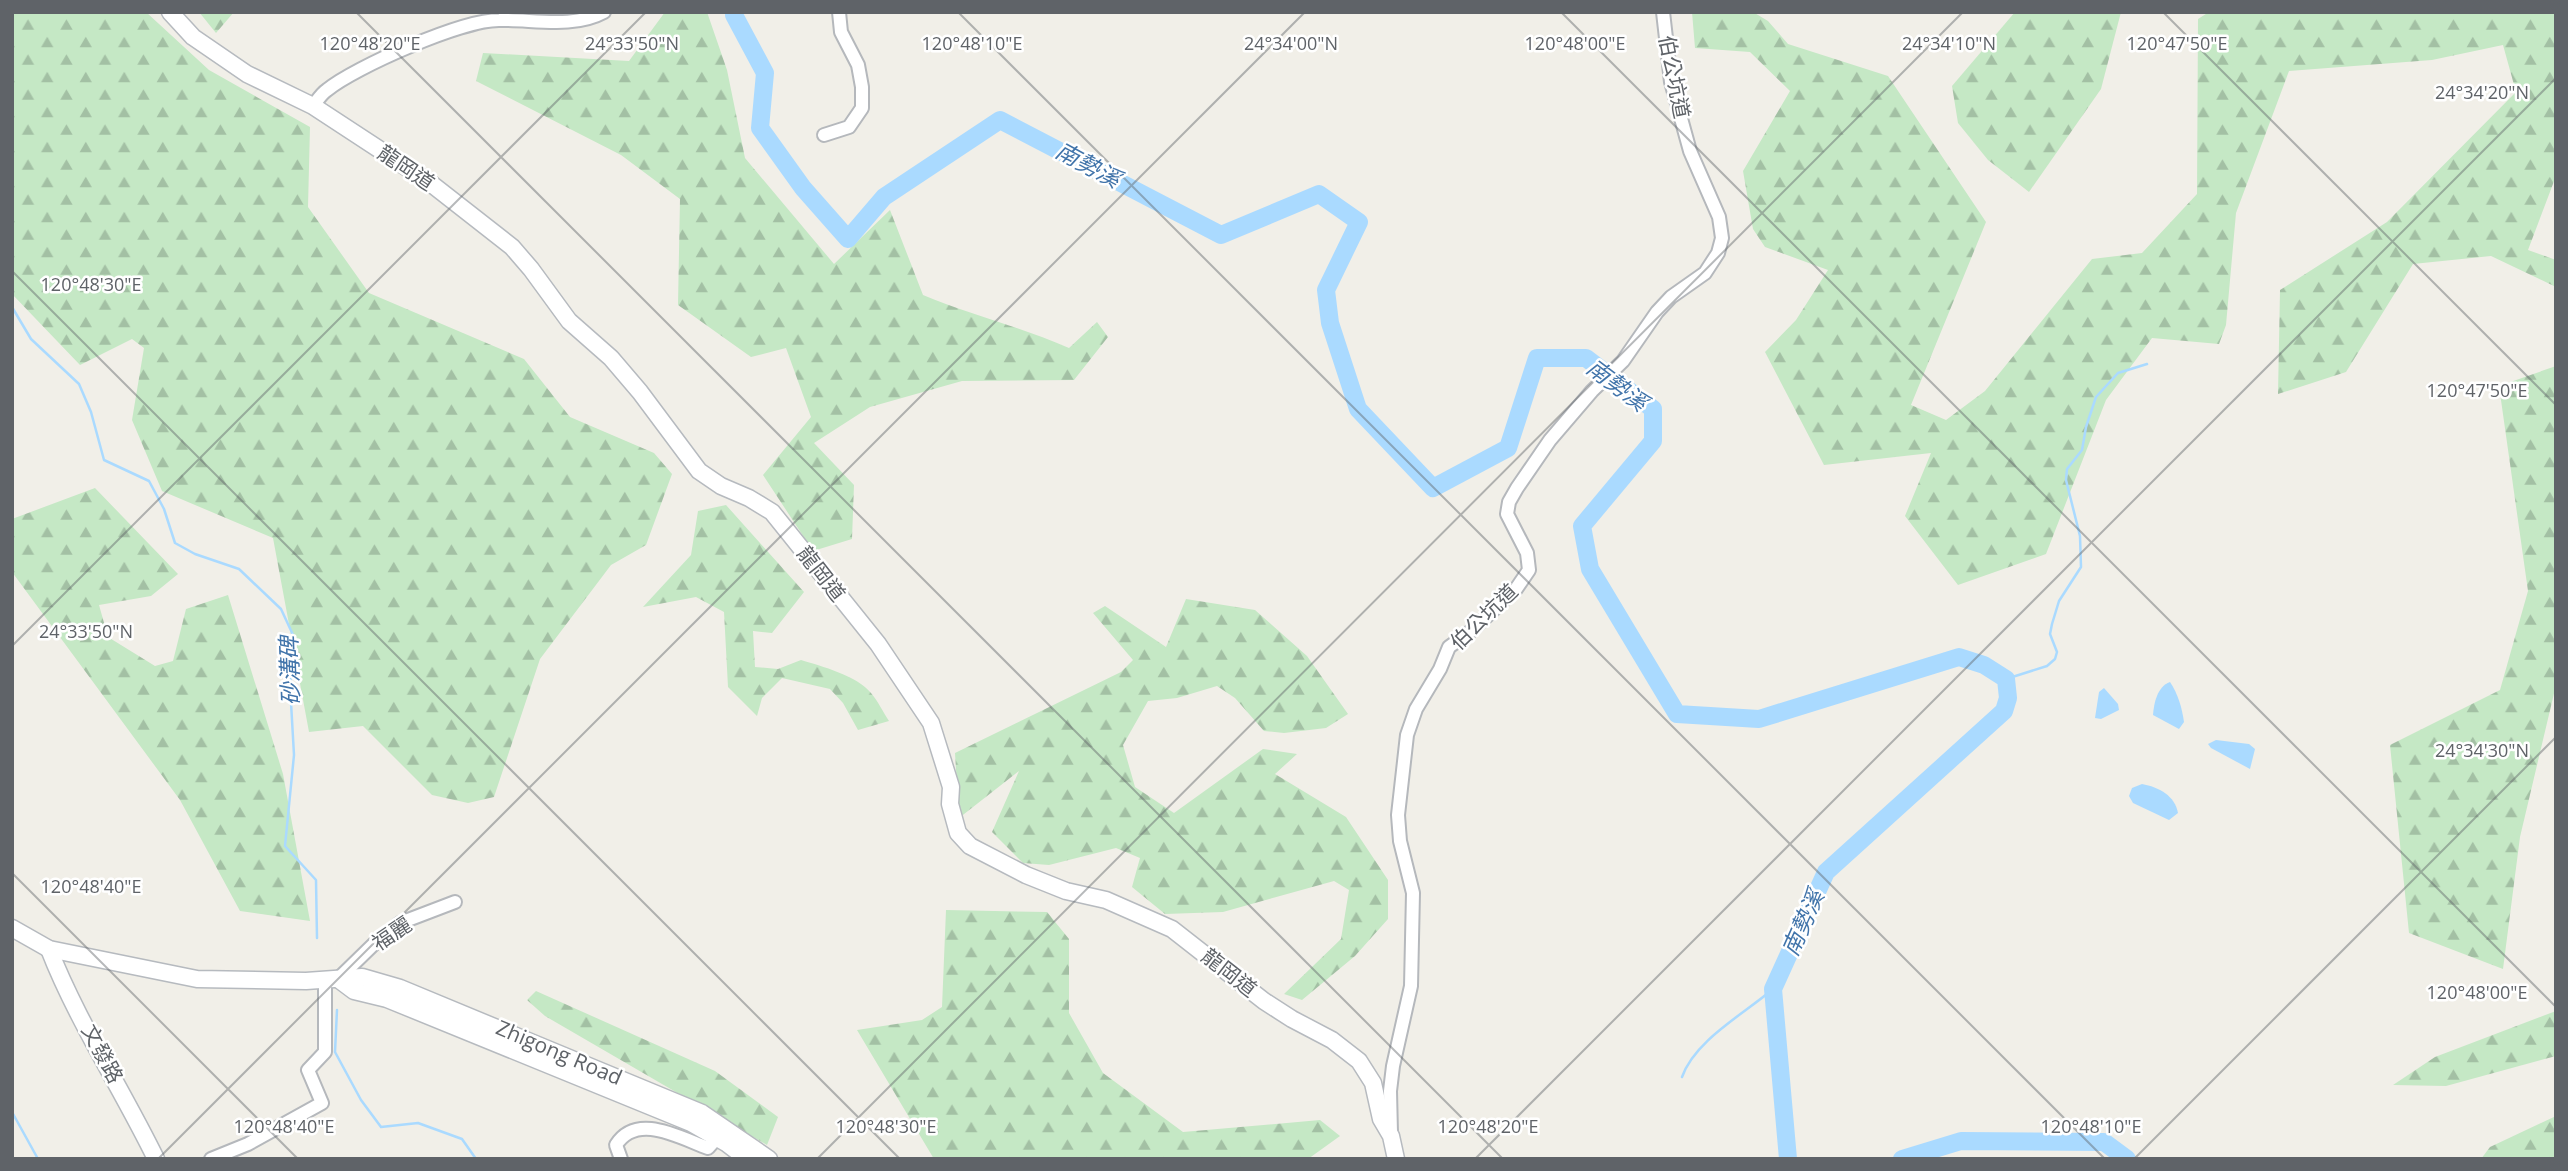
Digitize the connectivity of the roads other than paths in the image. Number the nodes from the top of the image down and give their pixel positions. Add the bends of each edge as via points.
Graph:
1 (170, 12) edge
2 (604, 12) edge
3 (839, 12) edge
4 (1663, 12) edge
5 (495, 16) edge
6 (313, 106) junction
7 (824, 135) dead end
8 (456, 902) dead end
9 (12, 928) edge
10 (49, 949) junction
11 (331, 980) junction
12 (594, 1075) junction
13 (1391, 1136) junction
14 (717, 1138) junction
15 (156, 1159) edge
16 (211, 1159) edge
17 (621, 1159) edge
18 (747, 1159) edge
19 (769, 1159) edge
20 (1396, 1159) edge

1 - 6 street, 龍岡道 via 193,37 247,74
2 - 5 street via 573,21
3 - 7 street via 841,32 858,65 862,108 849,127
4 - 13 street, 伯公坑道 via 1671,82 1690,151 1719,217 1722,238 1705,273 1671,296 1623,360 1550,440 1509,502 1507,514 1527,553 1529,570 1516,589 1449,647 1416,709 1407,735 1398,815 1413,893 1411,986 1393,1066
5 - 6 street via 397,52 326,90
6 - 13 street, 龍岡道 via 429,182 512,247 569,321 618,366 699,471 772,512 878,644 931,723 951,787 950,804 958,833 970,846 1026,875 1106,900 1172,929 1264,1001 1359,1061 1373,1083 1381,1119
8 - 11 street, 福麗 via 400,923
9 - 10 street, Zhigong Road
10 - 11 street, Zhigong Road via 197,979
10 - 15 street, 文發路
11 - 12 street, Zhigong Road via 362,977 400,988
11 - 16 street via 325,1052 308,1070 321,1103
12 - 14 street, Zhigong Road
12 - 19 street, Zhigong Road via 702,1113
13 - 20 street, 龍岡道
14 - 17 street via 708,1148 646,1128 633,1129 616,1145
14 - 18 street, Zhigong Road

